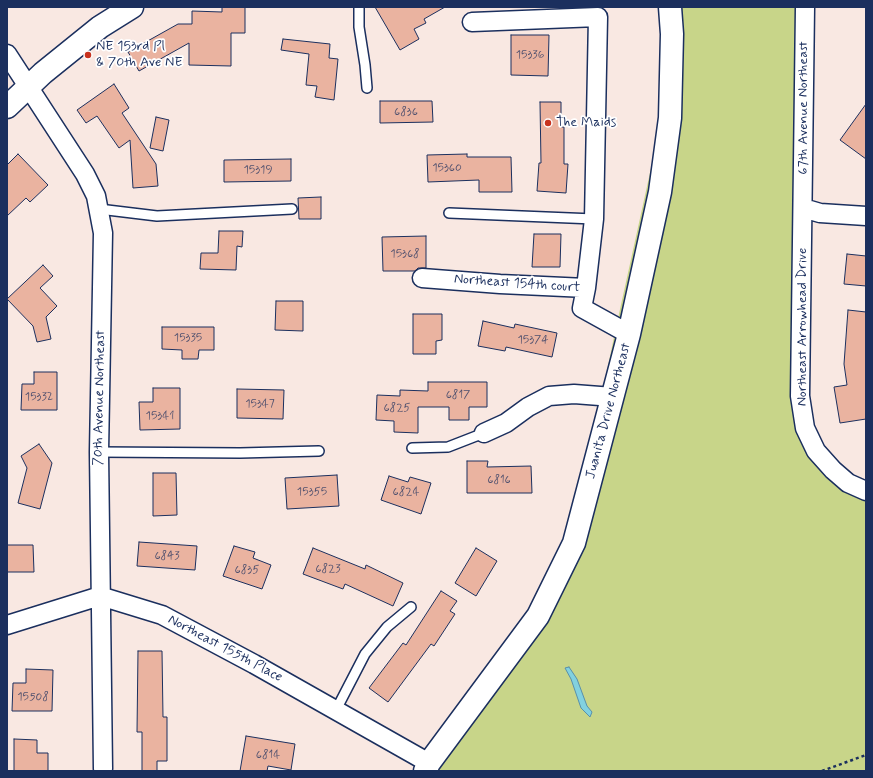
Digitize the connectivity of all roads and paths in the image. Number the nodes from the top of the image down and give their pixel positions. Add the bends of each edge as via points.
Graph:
1 (132, 7) edge
2 (359, 7) edge
3 (670, 7) edge
4 (805, 7) edge
5 (598, 12) edge
6 (472, 22) dead end
7 (7, 54) edge
8 (28, 87) junction
9 (367, 88) dead end
10 (7, 107) edge
11 (803, 208) junction
12 (99, 209) junction
13 (292, 209) dead end
14 (449, 213) dead end
15 (866, 216) edge
16 (594, 219) junction
17 (422, 278) dead end
18 (586, 288) junction
19 (629, 334) junction
20 (613, 397) junction
21 (484, 432) joint
22 (412, 448) dead end
23 (320, 451) dead end
24 (99, 452) junction
25 (866, 491) edge
26 (100, 596) junction
27 (411, 607) dead end
28 (7, 625) edge
29 (336, 710) junction
30 (866, 755) edge
31 (427, 767) edge
32 (103, 769) dead end
33 (822, 771) edge

1 - 8 main road via 100,27
2 - 9 lane
3 - 19 main road, Juanita Drive Northeast via 670,118 660,192
4 - 11 street, 67th Avenue Northeast
5 - 6 street
5 - 16 street
7 - 8 street, 70th Avenue Northeast
8 - 10 main road
8 - 12 street, 70th Avenue Northeast via 85,174 96,196
11 - 15 street via 820,213
11 - 25 street, Northeast Arrowhead Drive via 800,396 805,428 816,451 833,470 848,483
12 - 13 lane via 157,216
12 - 24 street, 70th Avenue Northeast via 103,266
14 - 16 lane
16 - 18 street
17 - 18 street, Northeast 154th court
18 - 19 street, Northeast 154th court via 582,308
19 - 20 main road, Juanita Drive Northeast
20 - 21 street via 574,394 549,396 506,423
20 - 31 main road, Juanita Drive Northeast via 574,543 538,616
21 - 22 lane via 448,447
23 - 24 lane
24 - 26 street, 70th Avenue Northeast
26 - 28 street
26 - 29 street, Northeast 155th Place via 162,615
26 - 32 street, 70th Avenue Northeast
27 - 29 lane via 387,627 365,654
29 - 31 street, Northeast 155th Place
30 - 33 path

